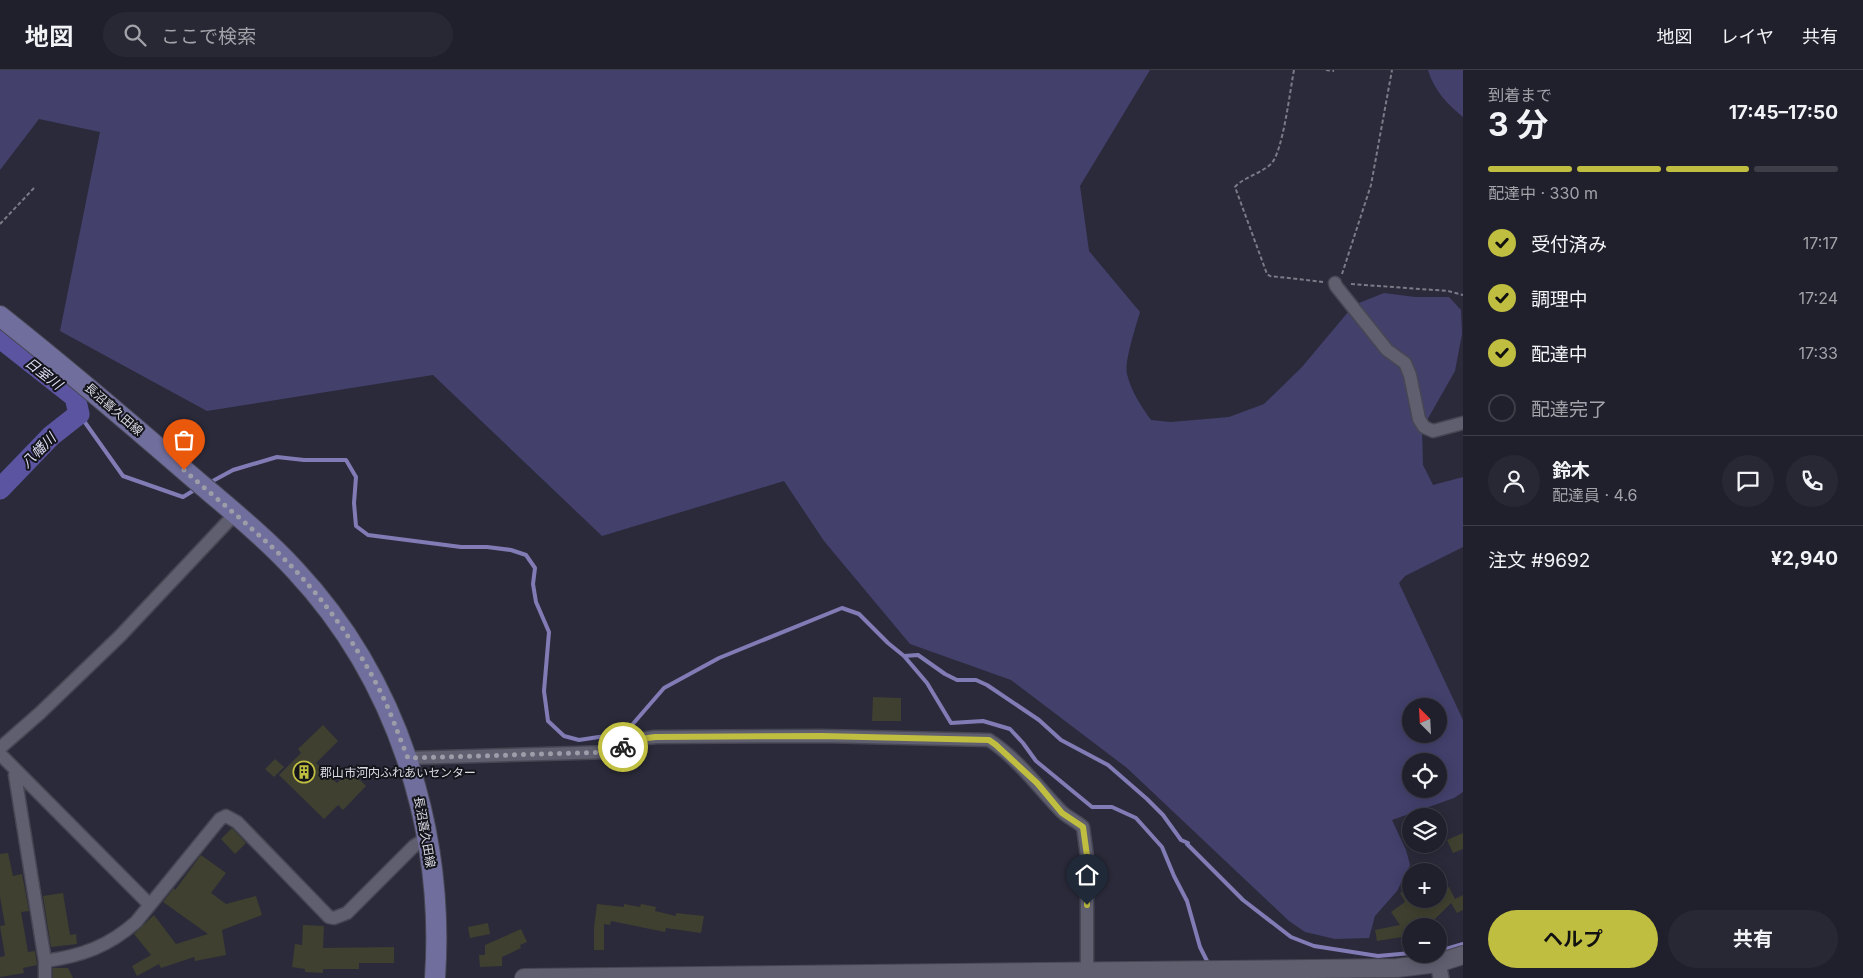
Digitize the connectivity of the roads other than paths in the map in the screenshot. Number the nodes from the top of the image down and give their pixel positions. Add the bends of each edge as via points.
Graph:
1 (1337, 283) road end
2 (0, 316) edge
3 (1463, 423) edge
4 (234, 514) junction
5 (0, 748) edge
6 (0, 754) edge
7 (408, 758) junction
8 (16, 770) junction
9 (427, 838) junction
10 (149, 904) junction
11 (1463, 956) edge
12 (45, 961) junction
13 (1087, 971) junction
14 (1440, 971) edge
15 (874, 976) edge
16 (45, 978) edge
17 (435, 978) edge
18 (524, 978) edge

1 - 3 street via 1336,286 1387,350 1405,362 1419,419 1424,427 1433,431
2 - 4 main road, 長沼喜久田線 via 76,377
4 - 5 street via 120,636
4 - 7 main road, 長沼喜久田線 via 296,570 346,634 382,695
6 - 8 street
7 - 9 main road, 長沼喜久田線
7 - 13 street via 612,752 641,739 655,737 989,740 1037,783 1062,813 1083,827 1087,856
8 - 10 street
8 - 12 street
9 - 10 street via 414,846 347,913 334,918 329,917 237,822 226,816 220,819
9 - 17 main road, 長沼喜久田線 via 435,893
10 - 12 street via 136,922 116,938 81,954
11 - 14 main road
12 - 16 street
13 - 14 main road via 1397,968
13 - 15 main road
15 - 18 main road

